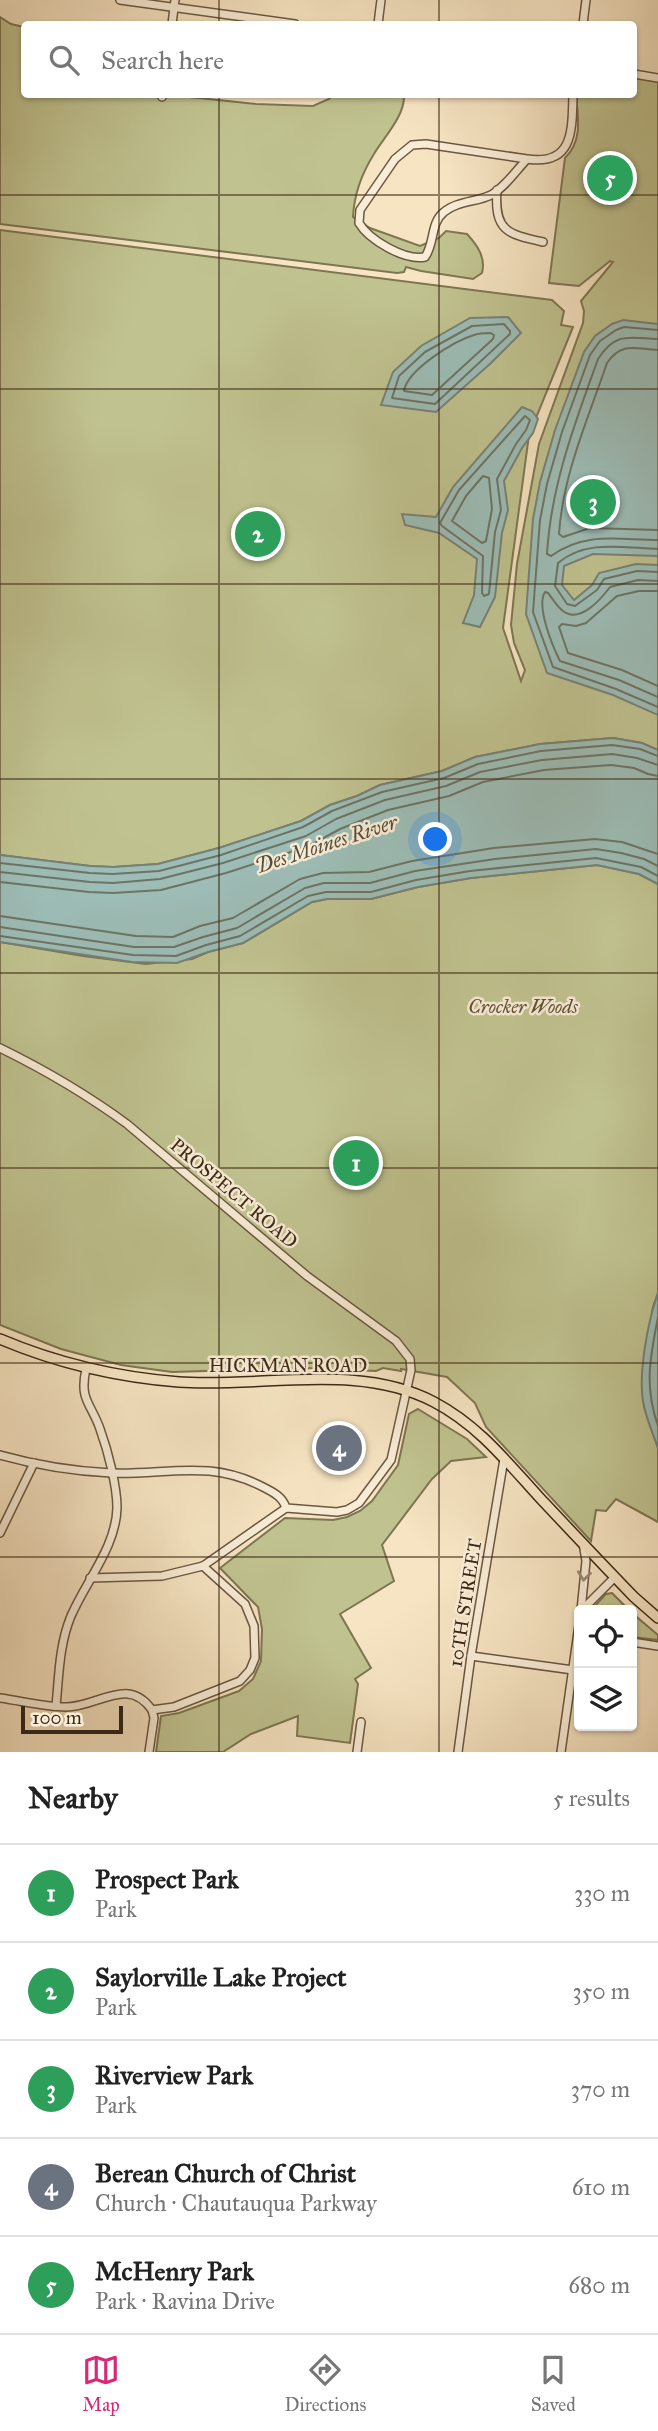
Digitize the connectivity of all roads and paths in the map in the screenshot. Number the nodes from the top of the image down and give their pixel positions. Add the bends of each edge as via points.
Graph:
1 (120, 0) edge
2 (381, 0) edge
3 (586, 0) edge
4 (175, 4) edge
5 (277, 21) edge
6 (378, 21) edge
7 (583, 21) edge
8 (637, 74) edge
9 (658, 78) edge
10 (573, 98) edge
11 (527, 159) junction
12 (498, 190) junction
13 (543, 242) dead end
14 (0, 1048) edge
15 (0, 1339) edge
16 (86, 1369) junction
17 (407, 1390) junction
18 (0, 1455) edge
19 (504, 1459) junction
20 (34, 1463) junction
21 (111, 1472) junction
22 (286, 1507) junction
23 (0, 1533) edge
24 (583, 1543) junction
25 (203, 1566) junction
26 (615, 1577) junction
27 (90, 1578) junction
28 (582, 1605) edge
29 (587, 1605) edge
30 (658, 1618) edge
31 (637, 1643) edge
32 (658, 1646) edge
33 (471, 1656) junction
34 (574, 1663) edge
35 (573, 1670) junction
36 (0, 1698) edge
37 (57, 1706) junction
38 (152, 1710) junction
39 (361, 1722) dead end
40 (149, 1752) edge
41 (357, 1752) edge
42 (458, 1752) edge
43 (561, 1752) edge

1 - 4 street
2 - 6 street
3 - 7 street
4 - 5 street
8 - 9 street
10 - 11 street via 572,132 559,155 549,160
11 - 12 street
11 - 12 street via 416,144 395,159 358,219 371,237 411,258 425,257 444,212
12 - 13 street via 496,212 503,227 510,234
14 - 17 street, PROSPECT ROAD via 100,1104 307,1276 396,1341 410,1359
15 - 16 main road, HICKMAN ROAD
16 - 17 main road, HICKMAN ROAD via 180,1382 352,1379
16 - 21 street via 84,1397 100,1429
17 - 19 main road, HICKMAN ROAD via 464,1420
17 - 22 street, PROSPECT ROAD via 391,1460 359,1503 337,1512
18 - 20 street
19 - 24 main road, HICKMAN ROAD
19 - 33 street, 10TH STREET
20 - 21 street
20 - 23 street
21 - 22 street via 220,1472 266,1489 284,1500
21 - 27 street via 115,1524
22 - 25 street
24 - 26 main road, HICKMAN ROAD
24 -> 28 street
25 - 27 street via 162,1576
25 - 38 street via 245,1604 254,1626 255,1658 240,1681 174,1707
26 - 29 street
26 - 30 main road, HICKMAN ROAD
27 - 37 street via 66,1632
31 - 32 street
33 - 35 street
33 - 42 street, 10TH STREET
34 - 35 street
35 - 43 street
36 - 37 street
37 - 38 street via 83,1705 127,1693
38 - 40 street
39 - 41 street

